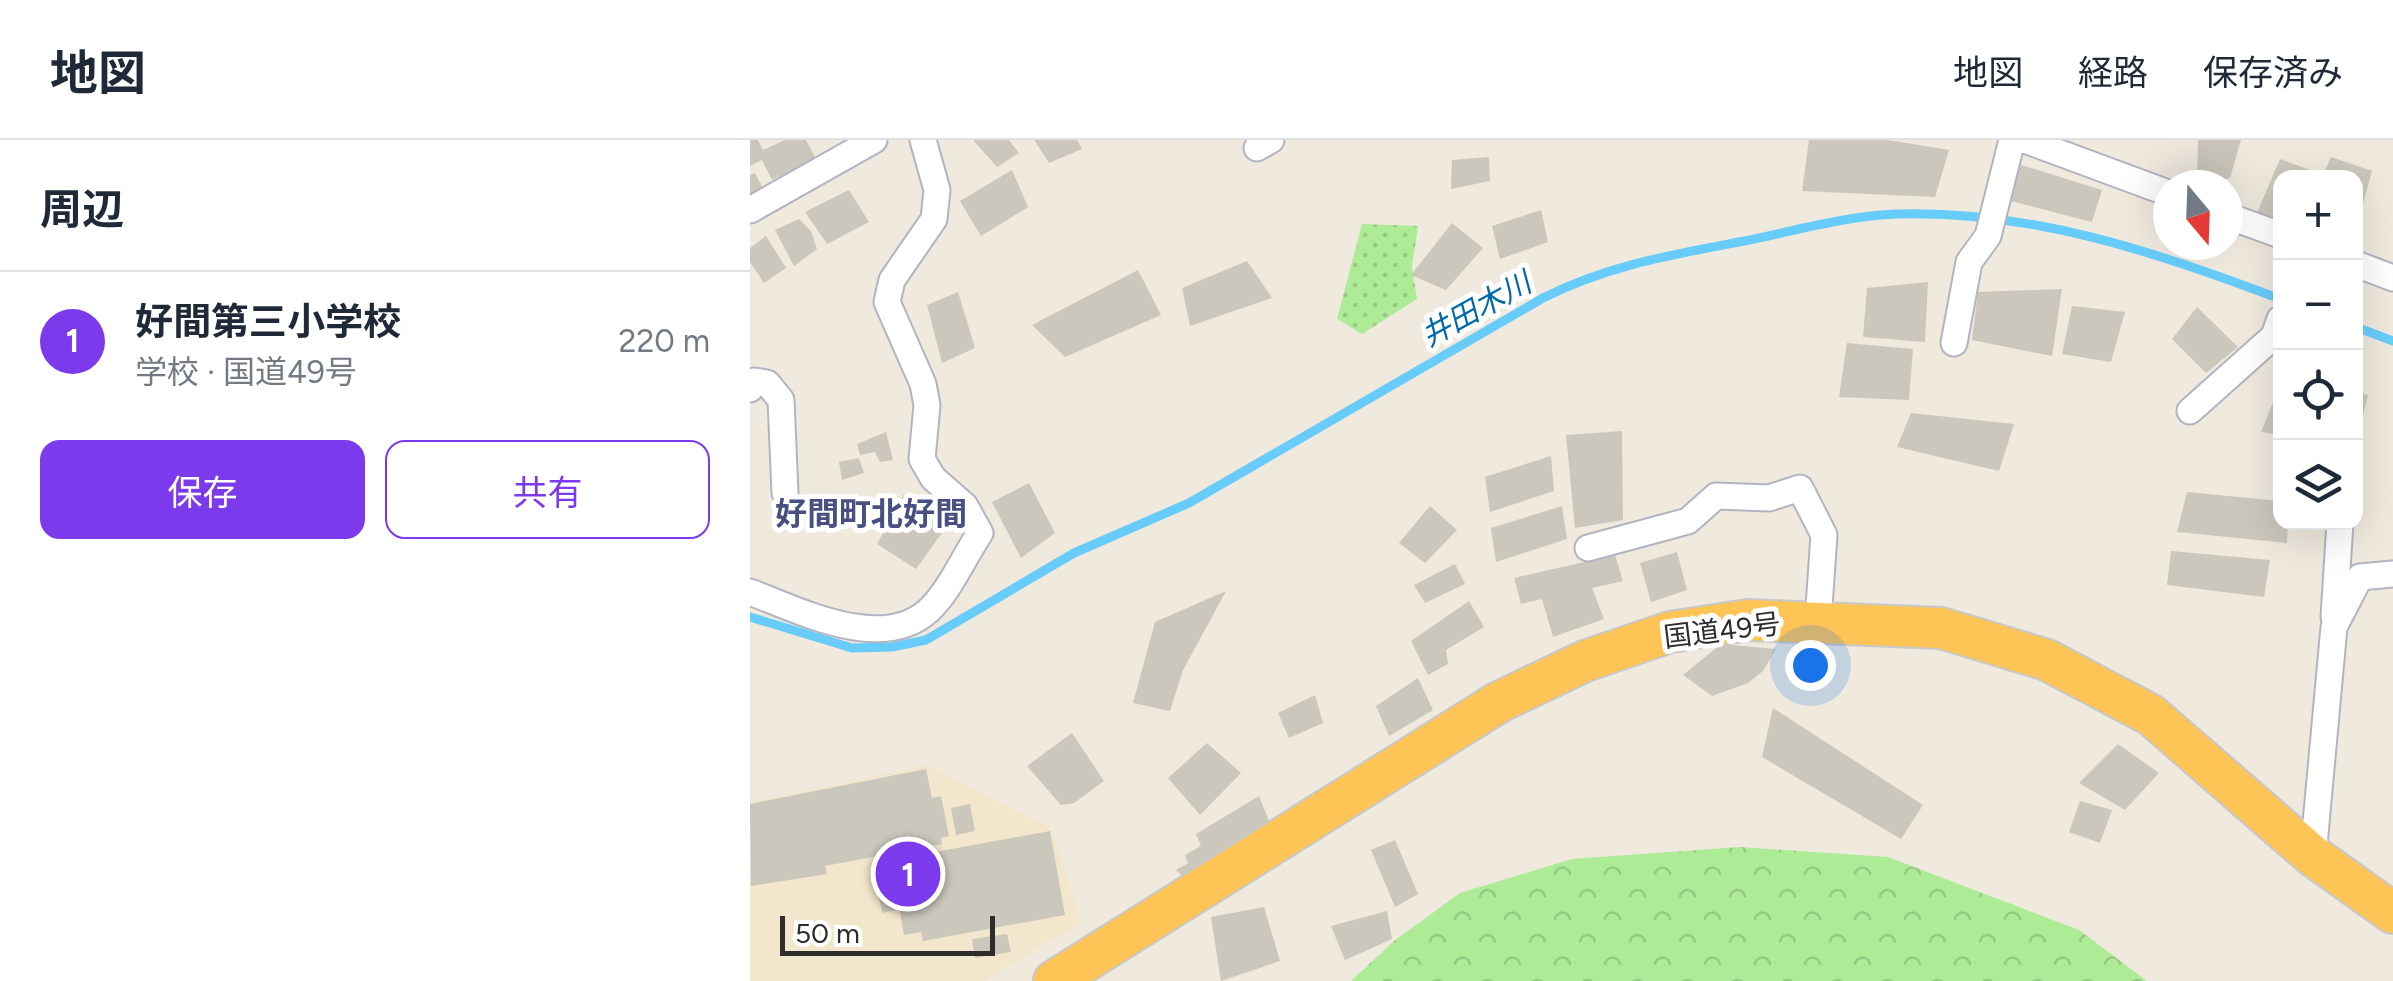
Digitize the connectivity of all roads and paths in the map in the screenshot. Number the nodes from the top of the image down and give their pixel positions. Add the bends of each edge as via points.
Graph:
1 (874, 140) edge
2 (923, 140) edge
3 (2012, 140) edge
4 (2025, 140) edge
5 (2153, 187) edge
6 (750, 210) edge
7 (2243, 222) edge
8 (2273, 233) edge
9 (2363, 267) edge
10 (2393, 278) edge
11 (2273, 337) edge
12 (1954, 343) dead end
13 (750, 390) edge
14 (2190, 411) dead end
15 (785, 493) dead end
16 (2340, 530) edge
17 (1588, 548) dead end
18 (2393, 574) edge
19 (750, 592) edge
20 (1818, 621) junction
21 (2334, 627) junction
22 (2313, 856) junction
23 (2393, 913) edge
24 (1054, 981) edge

1 - 6 street
2 - 19 street via 936,190 934,219 892,280 888,302 923,384 922,458 966,506 980,533 929,610 912,621 856,626
3 - 12 street via 1988,236 1969,262
4 - 5 street
7 - 8 street
9 - 10 street
11 - 14 street
13 - 15 street via 756,381 767,383 781,400
16 - 21 street
17 - 20 street via 1688,520 1716,496 1769,498 1800,488 1824,535
18 - 21 street via 2360,578
20 - 22 highway, 国道49号 via 1941,628 2047,660 2151,716
20 - 24 highway, 国道49号 via 1748,620 1670,632 1585,661 1500,702
21 - 22 street
22 - 23 highway, 国道49号

